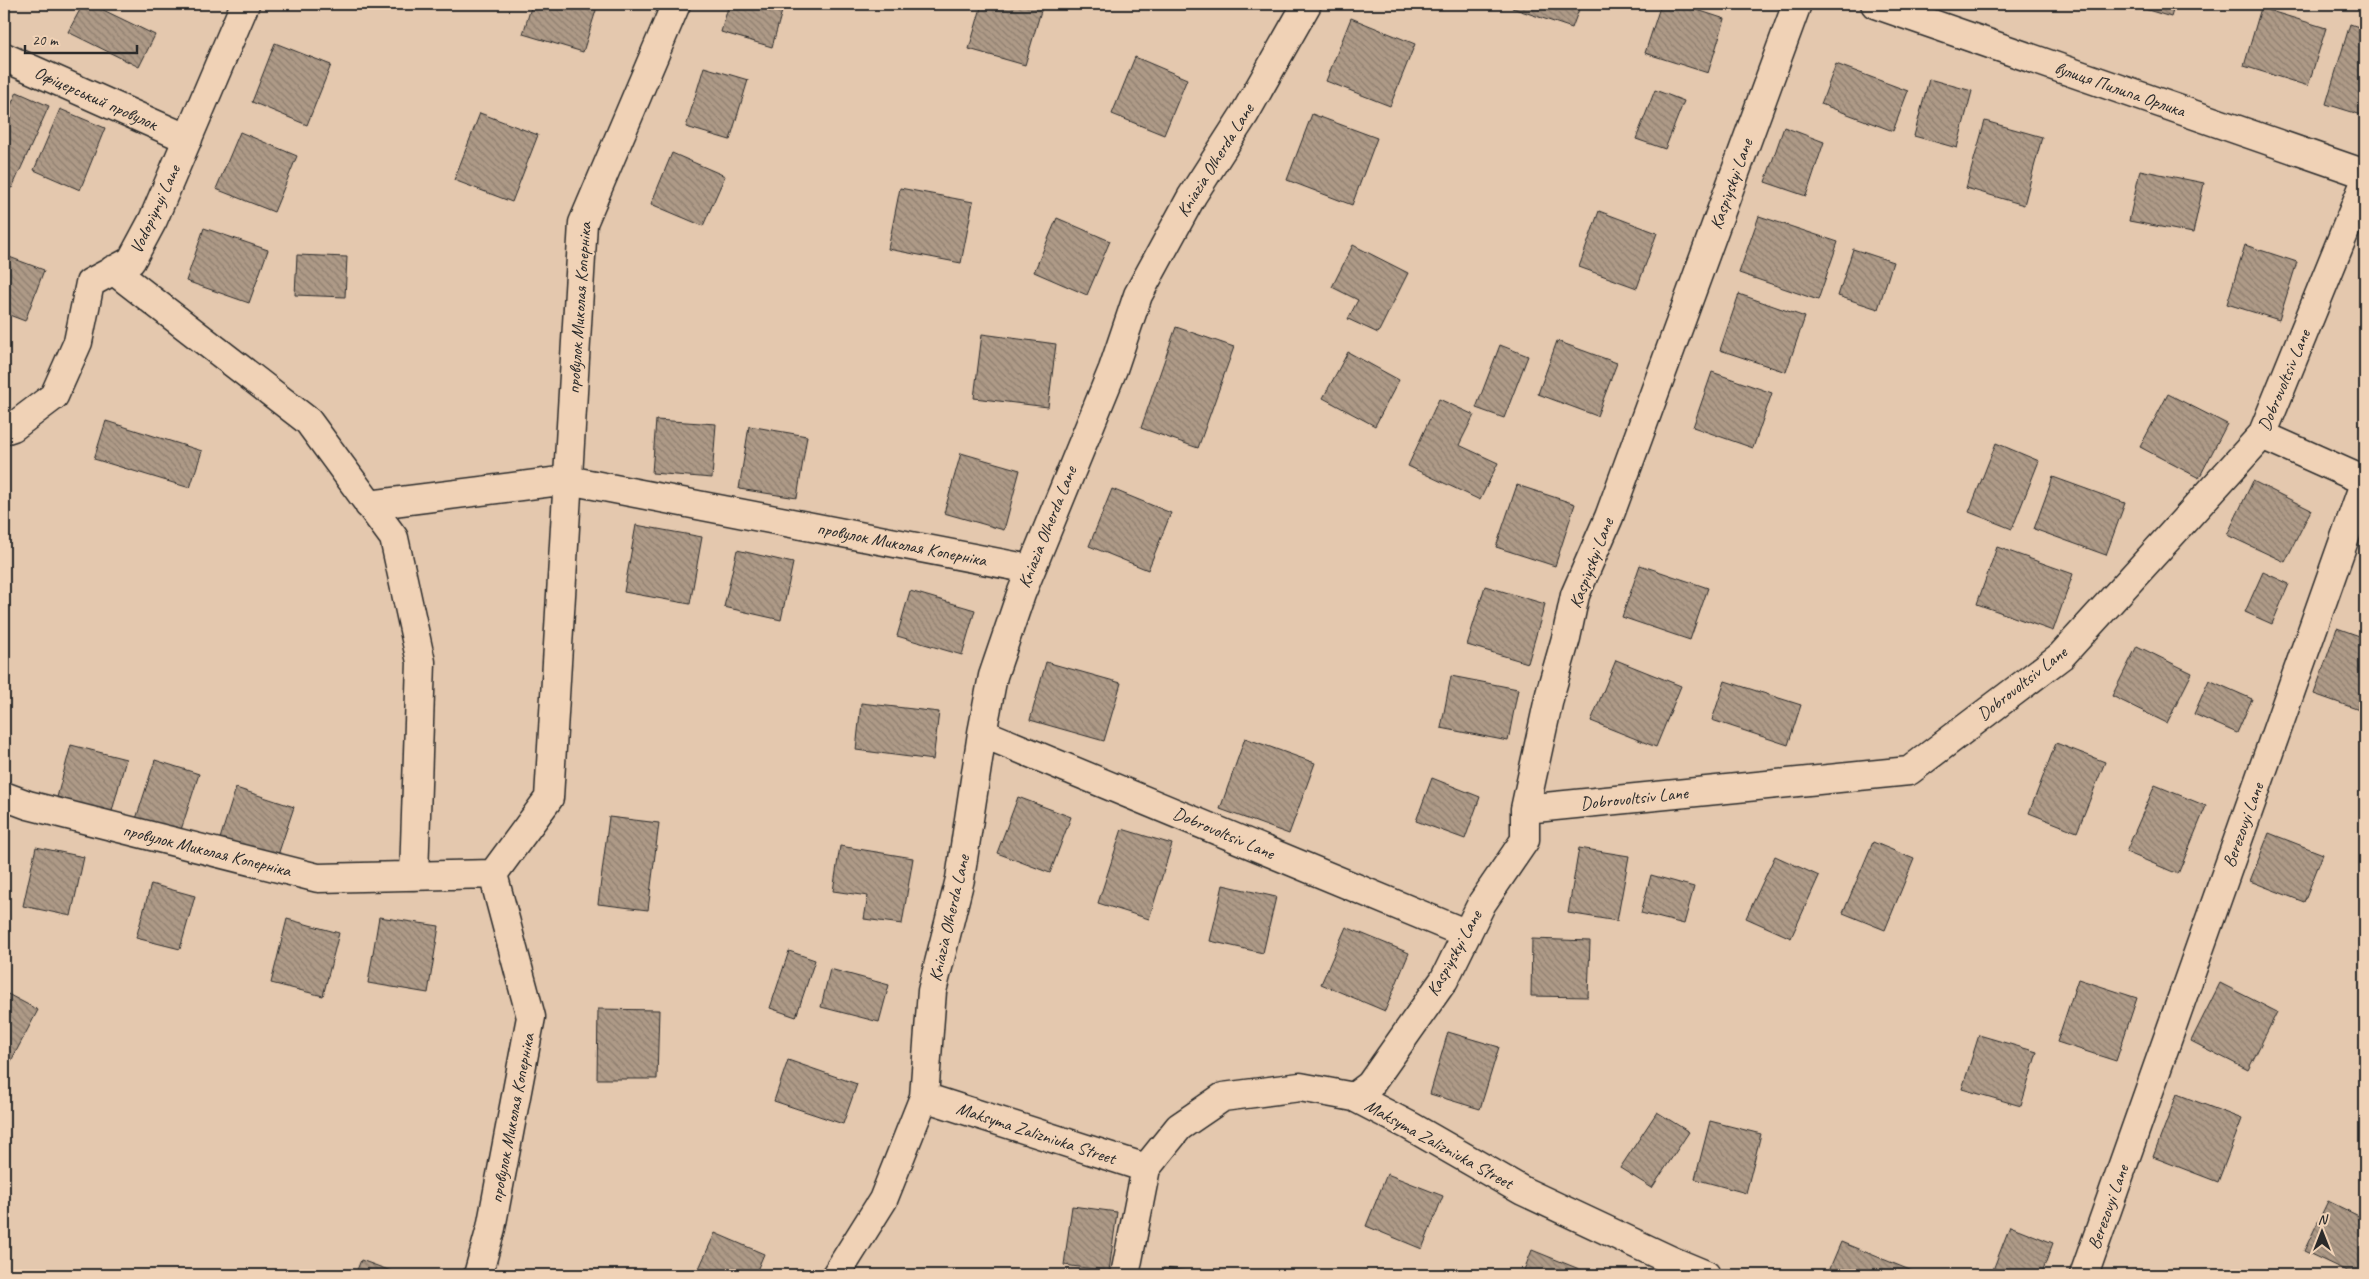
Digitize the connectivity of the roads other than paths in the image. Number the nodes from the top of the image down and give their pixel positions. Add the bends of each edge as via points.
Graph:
1 (246, 4) edge
2 (676, 4) edge
3 (1307, 4) edge
4 (1797, 4) edge
5 (1875, 4) edge
6 (4, 57) edge
7 (188, 139) junction
8 (2365, 174) edge
9 (2365, 182) edge
10 (113, 270) junction
11 (4, 430) edge
12 (2262, 435) junction
13 (568, 480) junction
14 (369, 505) junction
15 (1030, 568) junction
16 (982, 733) junction
17 (4, 796) edge
18 (1525, 809) junction
19 (493, 874) junction
20 (414, 876) junction
21 (1467, 934) junction
22 (924, 1097) junction
23 (1354, 1097) junction
24 (1146, 1168) junction
25 (478, 1275) edge
26 (836, 1275) edge
27 (1126, 1275) edge
28 (1706, 1275) edge
29 (2084, 1275) edge

1 - 7 street, Vodopiynyi Lane
2 - 13 street, провулок Миколая Коперніка via 582,223
3 - 15 street, Kniazia Olherda Lane via 1244,115 1192,196 1138,295 1113,369
4 - 18 street, Kaspiyskyi Lane via 1609,517 1575,596
5 - 8 street, вулиця Пилипа Орлика
6 - 7 street, Офіцерський провулок
7 - 10 street, Vodopiynyi Lane via 153,220 131,261
9 - 12 street, Dobrovoltsiv Lane
10 - 11 street, Vodopiynyi Lane via 90,284 78,342 54,396 13,427
10 - 14 street via 308,421
12 - 18 street, Dobrovoltsiv Lane via 2061,656 1909,771
12 - 29 street, Berezovyi Lane via 2365,482
13 - 14 street, провулок Миколая Коперніка
13 - 15 street, провулок Миколая Коперніка
13 - 19 street, провулок Миколая Коперніка via 549,798
14 - 20 street via 394,538 421,662
15 - 16 street, Kniazia Olherda Lane via 993,676
16 - 21 street, Dobrovoltsiv Lane
16 - 22 street, Kniazia Olherda Lane via 960,879 932,991
17 - 20 street, провулок Миколая Коперніка via 28,805 318,878
18 - 21 street, Kaspiyskyi Lane via 1525,840 1482,903
19 - 20 street, провулок Миколая Коперніка
19 - 25 street, провулок Миколая Коперніка via 531,1016 491,1228
21 - 23 street, Kaspiyskyi Lane via 1444,980 1370,1085
22 - 24 street, Maksyma Zalizniuka Street
22 - 26 street, Kniazia Olherda Lane via 883,1200
23 - 24 street, Maksyma Zalizniuka Street via 1300,1087 1223,1097 1179,1127
23 - 28 street, Maksyma Zalizniuka Street via 1523,1191
24 - 27 street

